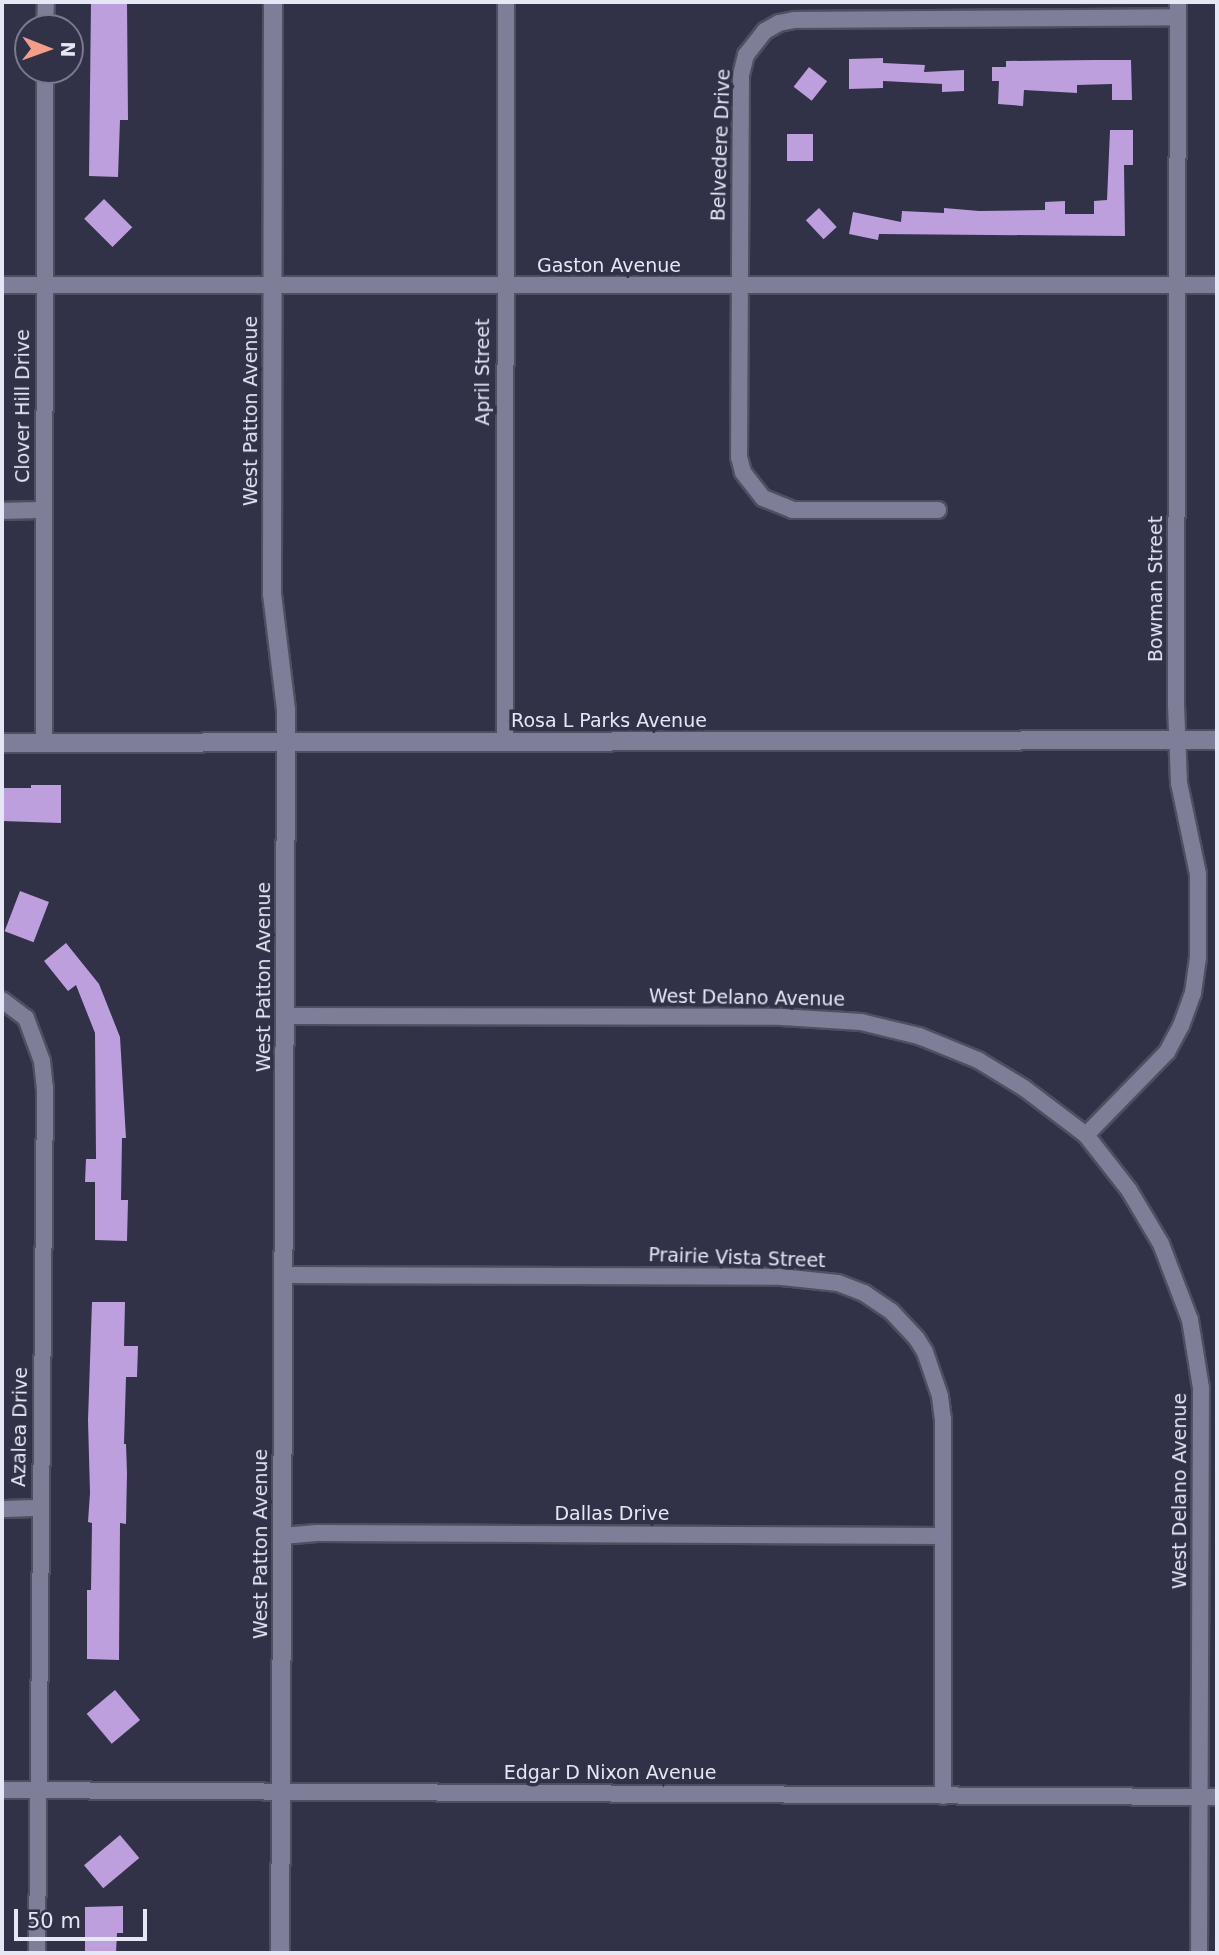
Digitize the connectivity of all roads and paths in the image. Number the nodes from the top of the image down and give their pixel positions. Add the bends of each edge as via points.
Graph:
1 (273, 2) edge
2 (506, 2) edge
3 (1178, 9) edge
4 (45, 84) edge
5 (2, 285) edge
6 (45, 285) junction
7 (1178, 285) junction
8 (1217, 285) edge
9 (740, 286) junction
10 (272, 287) junction
11 (505, 287) junction
12 (44, 510) junction
13 (938, 510) dead end
14 (2, 511) edge
15 (1178, 740) junction
16 (1217, 740) edge
17 (505, 742) junction
18 (2, 743) edge
19 (44, 743) junction
20 (286, 743) junction
21 (2, 1000) edge
22 (285, 1016) junction
23 (1086, 1135) junction
24 (283, 1275) junction
25 (40, 1508) junction
26 (2, 1509) edge
27 (282, 1536) junction
28 (942, 1536) junction
29 (2, 1790) edge
30 (38, 1791) junction
31 (281, 1792) junction
32 (943, 1796) junction
33 (1200, 1797) junction
34 (1217, 1797) edge
35 (37, 1953) edge
36 (280, 1953) edge
37 (1199, 1953) edge

1 - 10 street, West Patton Avenue
2 - 11 street, April Street
3 - 7 street, Bowman Street
3 - 9 street, Belvedere Drive via 795,20 765,31 746,55 740,75
4 - 6 street, Clover Hill Drive
5 - 6 street, Gaston Avenue
6 - 10 street, Gaston Avenue
6 - 12 street, Clover Hill Drive
7 - 8 street, Gaston Avenue
7 - 9 street, Gaston Avenue
7 - 15 street, Bowman Street
9 - 11 street, Gaston Avenue
9 - 13 street, Belvedere Drive via 739,457 750,485 763,498 793,510
10 - 11 street, Gaston Avenue
10 - 20 street, West Patton Avenue via 272,594
11 - 17 street, April Street
12 - 14 street
12 - 19 street, Clover Hill Drive
15 - 16 street, Rosa L Parks Avenue
15 - 17 street, Rosa L Parks Avenue
15 - 23 street, Bowman Street via 1179,783 1198,874 1198,958 1193,993 1167,1052
17 - 20 street, Rosa L Parks Avenue
18 - 19 street, Rosa L Parks Avenue
19 - 20 street, Rosa L Parks Avenue
20 - 22 street, West Patton Avenue
21 - 25 street, Azalea Drive via 26,1018 42,1061 45,1088
22 - 23 street, West Delano Avenue via 782,1017 861,1023 919,1036 978,1060
22 - 24 street, West Patton Avenue
23 - 33 street, West Delano Avenue via 1129,1191 1161,1244 1183,1296 1196,1350 1203,1419
24 - 27 street, West Patton Avenue
24 - 28 street, Prairie Vista Street via 781,1277 838,1283 864,1293 891,1311 917,1339 933,1369 943,1419
25 - 26 street
25 - 30 street, Azalea Drive
27 - 28 street, Dallas Drive
27 - 31 street, West Patton Avenue
28 - 32 street, Prairie Vista Street
29 - 30 street, Edgar D Nixon Avenue
30 - 31 street, Edgar D Nixon Avenue
30 - 35 street, Azalea Drive
31 - 32 street, Edgar D Nixon Avenue
31 - 36 street, West Patton Avenue
32 - 33 street, Edgar D Nixon Avenue
33 - 34 street, Edgar D Nixon Avenue
33 - 37 street, West Delano Avenue

